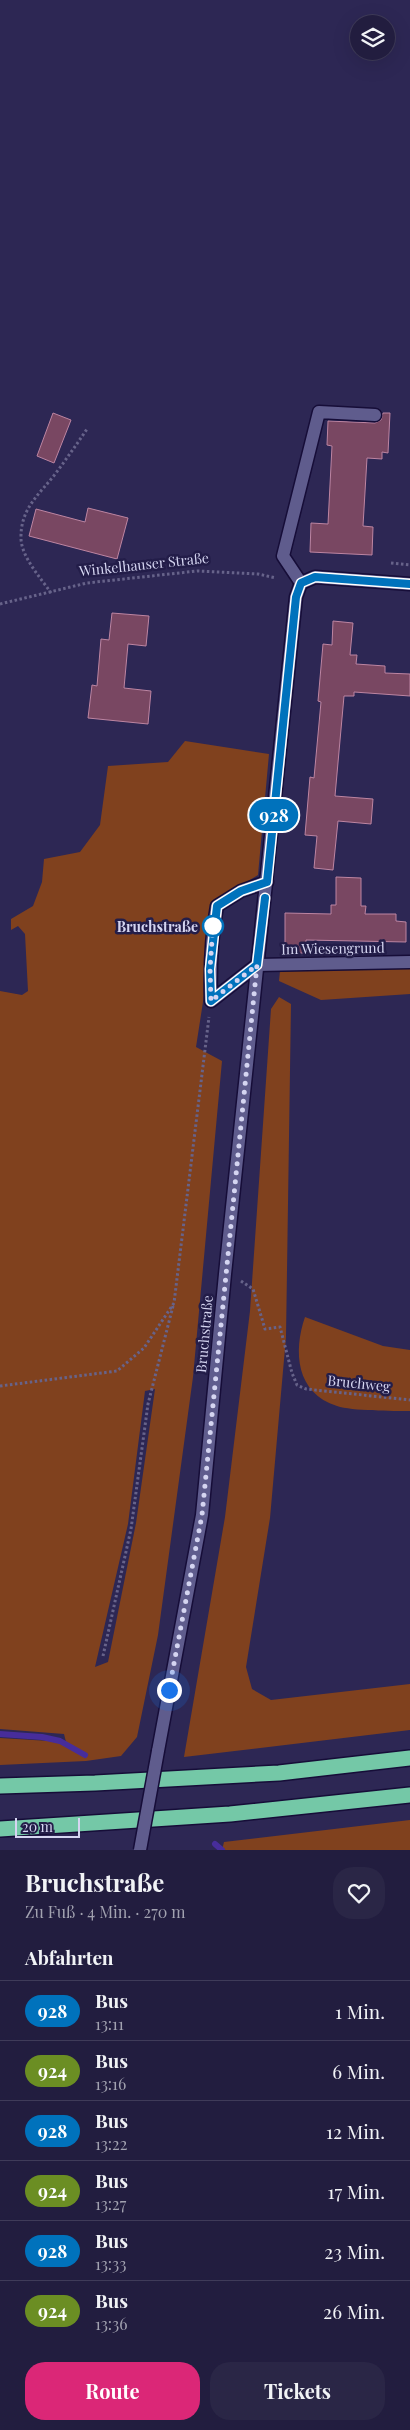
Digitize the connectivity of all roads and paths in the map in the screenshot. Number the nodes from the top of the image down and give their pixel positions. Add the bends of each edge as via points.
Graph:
1 (375, 415) dead end
2 (87, 429) dead end
3 (301, 583) junction
4 (410, 584) edge
5 (50, 592) junction
6 (0, 604) edge
7 (267, 882) junction
8 (410, 962) edge
9 (257, 965) junction
10 (211, 1001) junction
11 (225, 1274) junction
12 (174, 1303) junction
13 (0, 1386) edge
14 (410, 1400) edge
15 (103, 1656) dead end
16 (410, 1758) edge
17 (0, 1786) edge
18 (410, 1795) edge
19 (0, 1829) edge
20 (140, 1850) edge

1 - 3 street via 319,412 283,556
2 - 5 path via 33,499 25,518 21,540 26,556
3 - 4 street via 315,577
3 - 5 path, Winkelhauser Straße via 258,574 197,571 87,582
3 - 7 street, Bruchstraße via 296,597
5 - 6 path, Winkelhauser Straße
7 - 9 street, Bruchstraße
7 - 10 street via 241,891 217,906 210,969
8 - 9 street, Im Wiesengrund
9 - 10 street
9 - 11 street, Bruchstraße
10 - 12 path
11 - 14 path, Bruchweg via 253,1289 265,1329 280,1327 297,1385 306,1389
11 - 20 street, Bruchstraße, bridge via 202,1515
12 - 13 path via 144,1348 117,1371
12 - 15 path via 148,1404 131,1529
16 - 17 highway via 279,1773
18 - 19 highway via 230,1814

